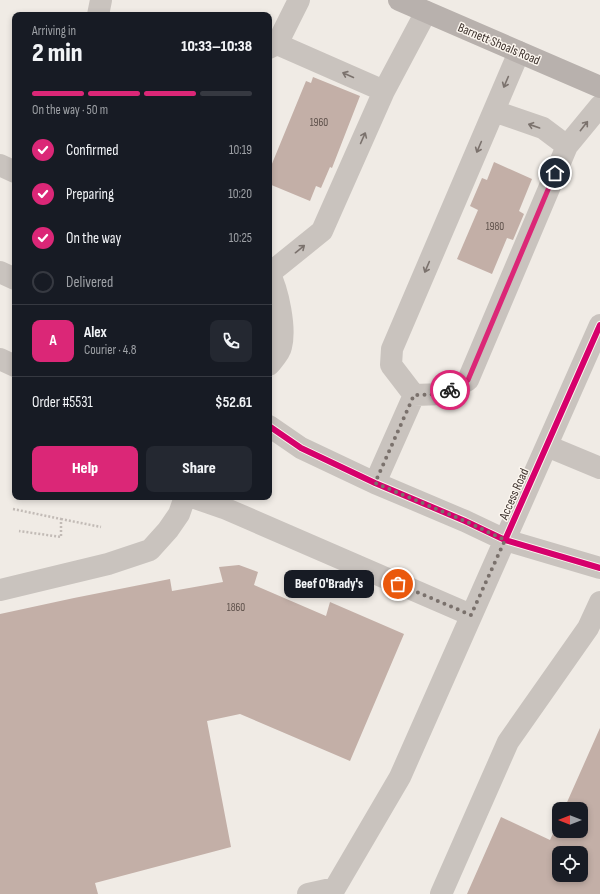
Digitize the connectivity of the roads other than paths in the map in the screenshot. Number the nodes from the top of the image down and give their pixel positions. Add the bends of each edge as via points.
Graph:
1 (101, 0) edge
2 (299, 0) edge
3 (399, 0) edge
4 (99, 12) edge
5 (426, 12) junction
6 (273, 46) edge
7 (518, 52) junction
8 (600, 87) edge
9 (384, 91) junction
10 (600, 106) edge
11 (494, 111) junction
12 (567, 146) junction
13 (0, 165) edge
14 (12, 171) edge
15 (272, 271) edge
16 (0, 272) edge
17 (12, 278) edge
18 (272, 282) edge
19 (600, 325) edge
20 (0, 359) edge
21 (272, 361) edge
22 (12, 365) edge
23 (414, 395) junction
24 (272, 428) edge
25 (547, 446) junction
26 (600, 468) edge
27 (375, 483) junction
28 (184, 500) edge
29 (201, 500) edge
30 (505, 540) junction
31 (600, 568) edge
32 (0, 590) edge
33 (600, 602) edge
34 (471, 615) junction
35 (308, 894) edge
36 (441, 894) edge

1 - 4 street
2 - 6 street
3 - 5 main road, Barnett Shoals Road
5 - 7 main road, Barnett Shoals Road
5 - 9 street
9 -> 6 street
7 - 8 main road, Barnett Shoals Road
7 -> 11 street
15 -> 9 street via 322,231
12 -> 10 street
12 -> 11 street via 543,128
11 -> 23 street via 392,349 391,365
12 - 23 street via 468,380 444,394
13 - 14 street
16 - 17 street
18 - 21 street via 280,307 283,329 281,348
19 - 25 street, Access Road
20 - 22 street
23 - 27 street
24 - 27 street, Access Road via 301,448
25 - 26 street
25 - 30 street, Access Road
27 - 30 street, Access Road
28 - 32 street via 179,514 150,550 108,564
29 - 34 street
30 - 31 street
30 - 34 street
33 - 36 street via 588,628 508,742
34 - 35 street via 396,784 335,888

